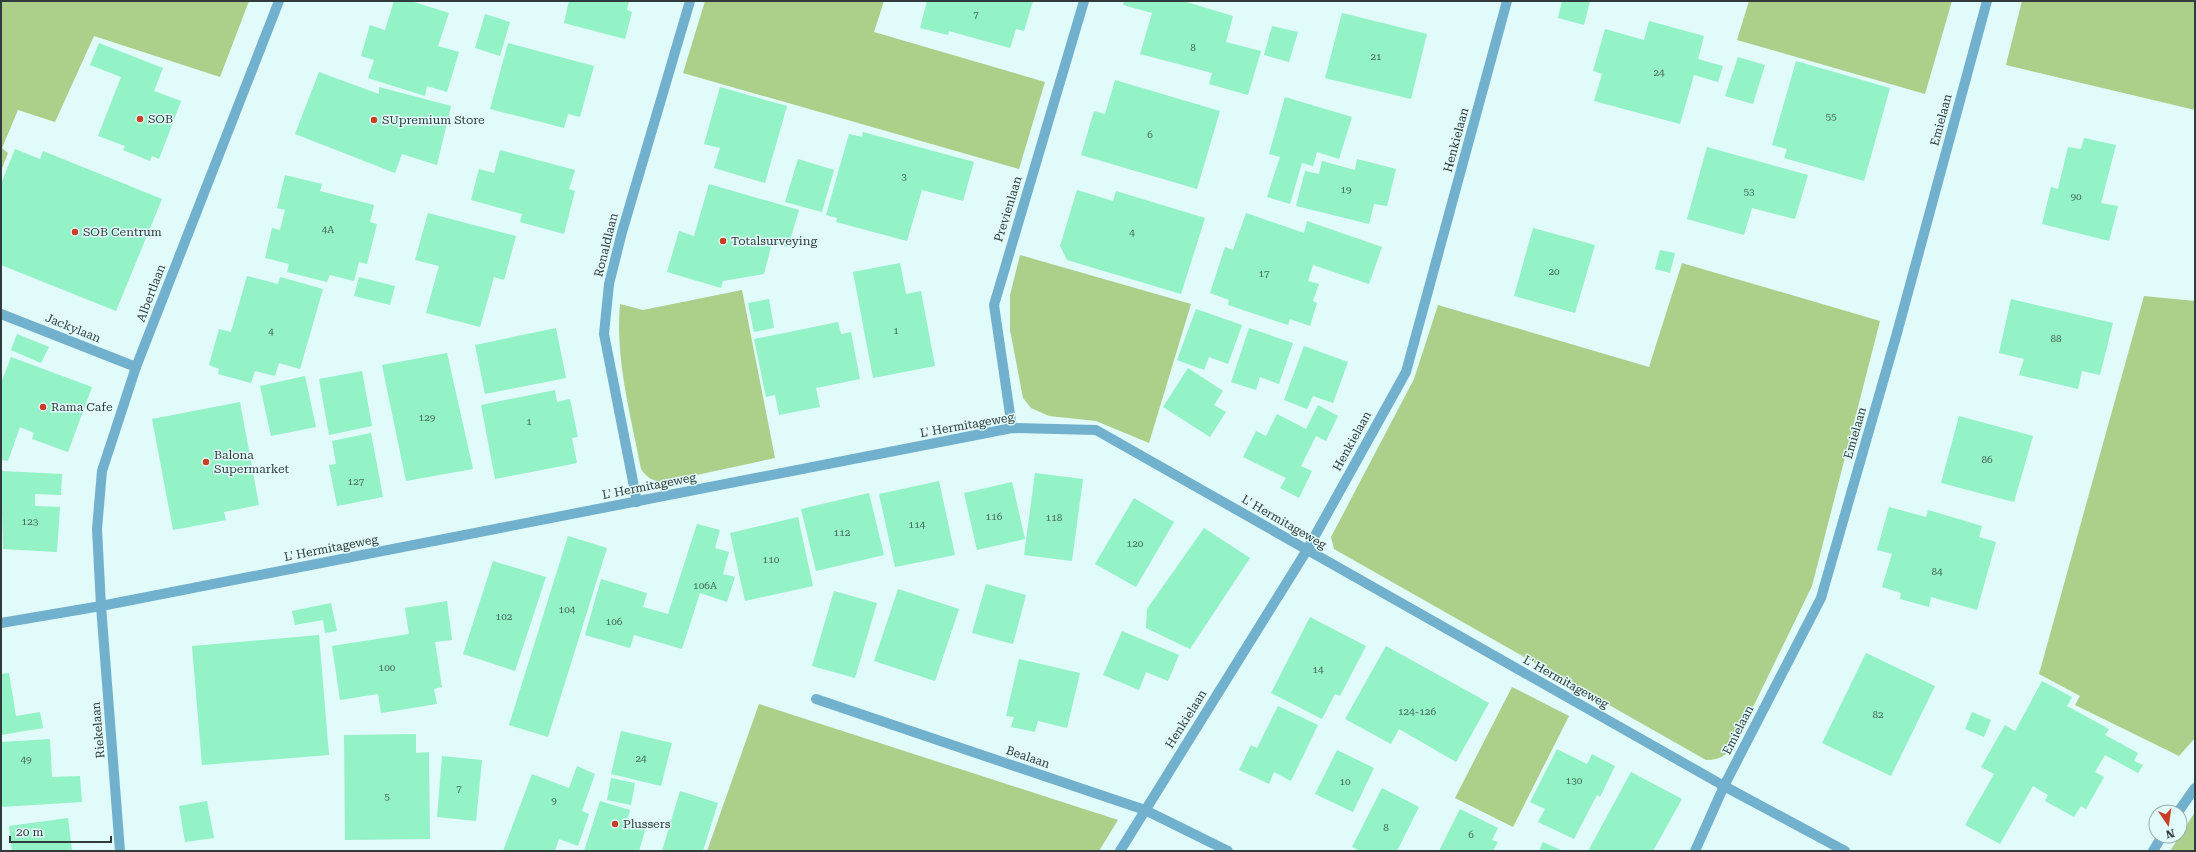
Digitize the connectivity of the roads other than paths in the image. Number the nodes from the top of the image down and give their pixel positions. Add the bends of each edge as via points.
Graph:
1 (279, 1) edge
2 (690, 1) edge
3 (1084, 1) edge
4 (1507, 1) edge
5 (1987, 1) edge
6 (1, 314) edge
7 (136, 367) junction
8 (1012, 428) junction
9 (637, 502) junction
10 (1307, 550) junction
11 (101, 606) junction
12 (1, 623) edge
13 (816, 699) dead end
14 (1724, 786) junction
15 (2195, 788) edge
16 (2184, 804) edge
17 (1145, 810) junction
18 (120, 851) edge
19 (1120, 851) edge
20 (1228, 851) edge
21 (1695, 851) edge
22 (1845, 851) edge

1 - 7 street, Albertlaan
2 - 9 street, Ronaldlaan via 609,284 604,334
3 - 8 street, Previenlaan via 994,305
4 - 10 street, Henkielaan via 1406,372
5 - 14 street, Emielaan via 1897,333 1821,598
6 - 7 street, Jackylaan
7 - 11 street, Albertlaan via 102,472 98,529
8 - 9 street, L' Hermitageweg
8 - 10 street, L' Hermitageweg via 1096,430
9 - 11 street, L' Hermitageweg
10 - 14 street, L' Hermitageweg
10 - 17 street, Henkielaan
11 - 12 street, L' Hermitageweg
11 - 18 street, Riekelaan
13 - 17 street, Bealaan
14 - 21 street, Emielaan
14 - 22 street, L' Hermitageweg
15 - 16 street
17 - 19 street, Henkielaan
17 - 20 street, Bealaan

